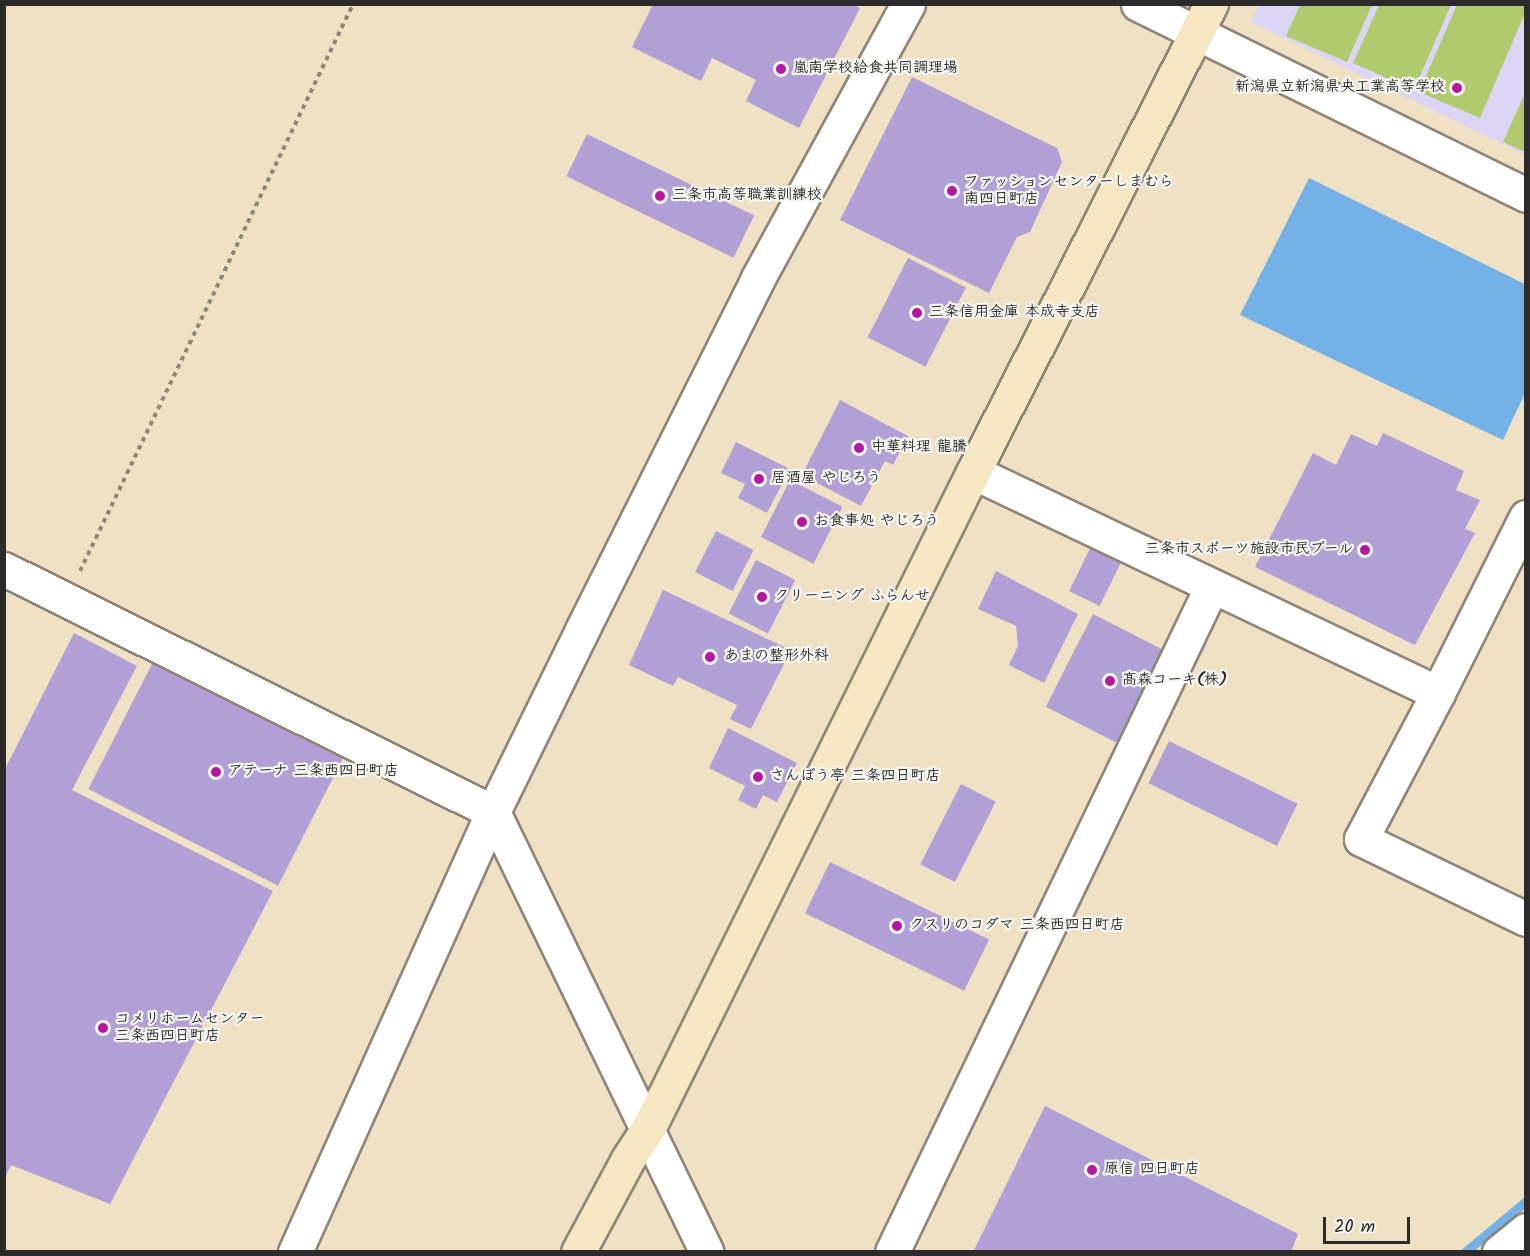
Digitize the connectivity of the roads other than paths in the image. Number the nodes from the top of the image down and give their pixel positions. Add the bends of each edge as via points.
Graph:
1 (908, 4) edge
2 (1138, 4) edge
3 (1204, 19) edge
4 (1526, 195) edge
5 (973, 472) junction
6 (1526, 517) edge
7 (4, 569) edge
8 (1212, 586) junction
9 (1438, 693) junction
10 (493, 812) junction
11 (1526, 919) edge
12 (648, 1127) junction
13 (1526, 1230) edge
14 (295, 1251) edge
15 (578, 1251) edge
16 (707, 1251) edge
17 (892, 1251) edge
18 (1500, 1251) edge

1 - 10 street via 758,278
2 - 3 street
3 - 4 street
3 - 5 street
5 - 8 street
5 - 12 street
6 - 9 street
7 - 10 street
8 - 9 street
8 - 17 street
9 - 11 street via 1361,839
10 - 12 street
10 - 14 street
12 - 15 street
12 - 16 street
13 - 18 street

